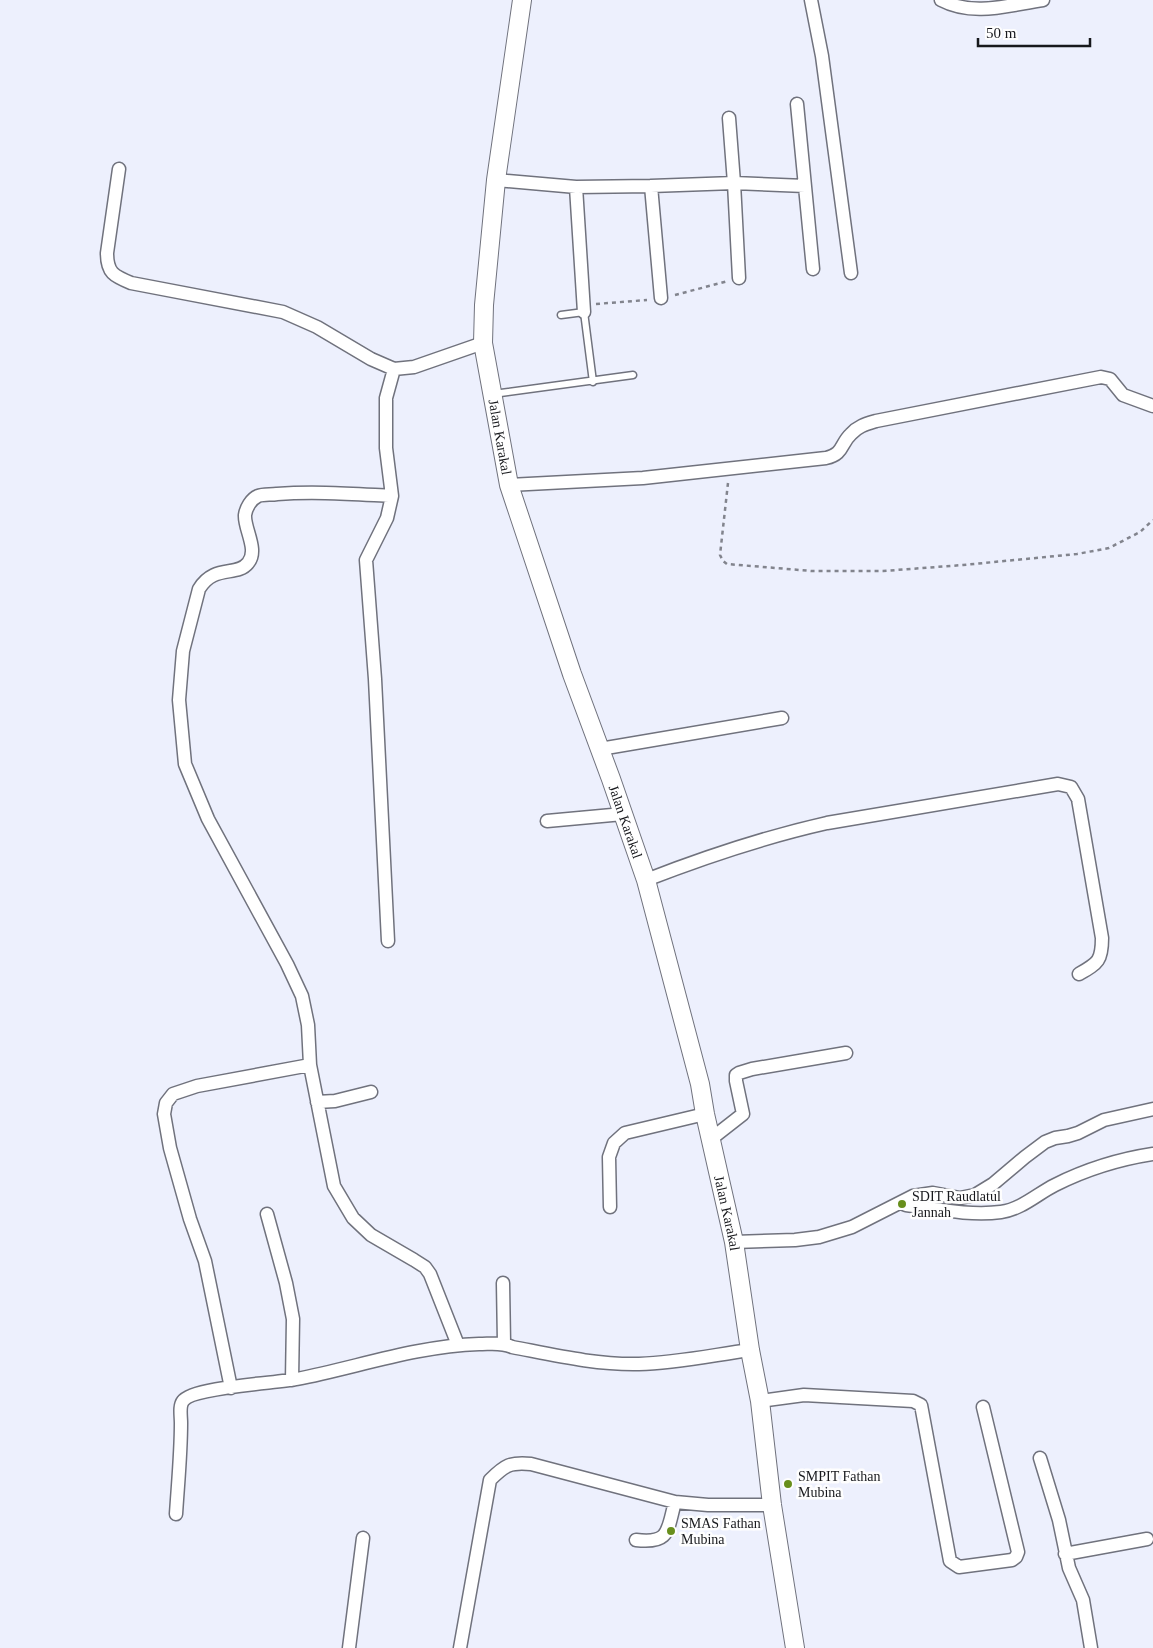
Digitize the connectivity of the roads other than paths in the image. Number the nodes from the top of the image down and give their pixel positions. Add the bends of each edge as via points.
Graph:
1 (522, 0) edge
2 (811, 0) edge
3 (941, 0) edge
4 (1043, 0) edge
5 (797, 104) dead end
6 (729, 118) dead end
7 (119, 169) dead end
8 (496, 180) junction
9 (734, 183) junction
10 (651, 186) junction
11 (805, 186) junction
12 (576, 187) junction
13 (813, 269) dead end
14 (852, 273) dead end
15 (739, 278) road end
16 (661, 298) road end
17 (584, 309) junction
18 (561, 315) dead end
19 (483, 343) junction
20 (394, 368) junction
21 (633, 375) dead end
22 (593, 382) junction
23 (492, 394) junction
24 (1153, 406) edge
25 (509, 485) junction
26 (392, 496) junction
27 (782, 718) dead end
28 (600, 749) junction
29 (623, 814) junction
30 (547, 821) dead end
31 (646, 880) junction
32 (388, 941) dead end
33 (1079, 974) dead end
34 (846, 1052) dead end
35 (310, 1065) junction
36 (371, 1092) dead end
37 (317, 1102) junction
38 (1153, 1110) edge
39 (705, 1114) junction
40 (711, 1139) junction
41 (1153, 1154) edge
42 (901, 1203) junction
43 (610, 1207) dead end
44 (268, 1214) dead end
45 (734, 1242) junction
46 (503, 1282) dead end
47 (504, 1344) junction
48 (458, 1345) junction
49 (750, 1350) junction
50 (292, 1380) junction
51 (231, 1388) junction
52 (760, 1401) junction
53 (983, 1407) dead end
54 (1040, 1458) dead end
55 (675, 1502) junction
56 (772, 1505) junction
57 (176, 1514) dead end
58 (363, 1538) dead end
59 (636, 1540) dead end
60 (1147, 1540) dead end
61 (1065, 1554) junction
62 (349, 1648) edge
63 (460, 1648) edge
64 (795, 1648) edge
65 (1091, 1648) edge

1 - 8 main road, Jalan Karakal
2 - 14 street via 822,56
3 - 4 street via 960,8 979,10
5 - 11 street
6 - 9 street
7 - 20 street via 107,253 107,265 115,276 131,283 283,312 317,326 371,359
8 - 12 street
8 - 19 main road, Jalan Karakal
9 - 10 street
9 - 11 street
9 - 15 street
10 - 12 street
10 - 16 street
11 - 13 street
12 - 17 street
17 - 18 lane
17 - 22 lane
19 - 20 street via 414,367
19 - 23 main road, Jalan Karakal
20 - 26 street via 386,398 386,448
21 - 22 lane
22 - 23 lane
23 - 25 main road, Jalan Karakal
24 - 25 street via 1123,395 1110,380 1101,377 876,421 860,426 849,435 841,450 826,458 643,478
25 - 28 main road, Jalan Karakal
26 - 32 street via 387,518 366,560
26 - 35 street via 337,493 257,496 246,510 252,550 249,562 205,580 183,651 179,700 185,764 208,819 302,996 308,1025
27 - 28 street
28 - 29 main road, Jalan Karakal
29 - 30 street
29 - 31 main road, Jalan Karakal
31 - 33 street via 696,860 792,831 1058,784 1071,788 1078,799 1102,938 1102,954 1093,966
31 - 39 main road, Jalan Karakal
34 - 40 street via 738,1073 736,1081 743,1114
35 - 37 street
35 - 51 street via 197,1086 173,1094 166,1103 164,1114 170,1148 204,1261
36 - 37 street
37 - 48 street via 334,1186 354,1218 371,1235 425,1267
38 - 42 street via 1104,1120 1078,1133 1045,1142 975,1195 960,1198 933,1193 914,1196
39 - 40 main road, Jalan Karakal
39 - 43 street via 625,1133 614,1143 609,1157
40 - 45 main road, Jalan Karakal
41 - 42 street via 1127,1158 1079,1175 1055,1185 1026,1204 1002,1212 960,1212
42 - 45 street via 852,1227 819,1237
44 - 50 street via 293,1319
45 - 49 main road, Jalan Karakal
46 - 47 street
47 - 48 street
47 - 49 street via 599,1362 638,1364
48 - 50 street via 403,1353
49 - 52 main road, Jalan Karakal
50 - 51 street
51 - 57 street via 191,1395 183,1401
52 - 53 street via 804,1395 918,1402 950,1561 959,1567 1012,1560 1018,1552
52 - 56 main road, Jalan Karakal
54 - 61 street via 1059,1520
55 - 56 street
55 - 59 street via 664,1536 658,1541
55 - 63 street via 531,1464 518,1463 502,1468 490,1480
56 - 64 main road, Jalan Karakal
58 - 62 street
60 - 61 street
61 - 65 street via 1083,1600

